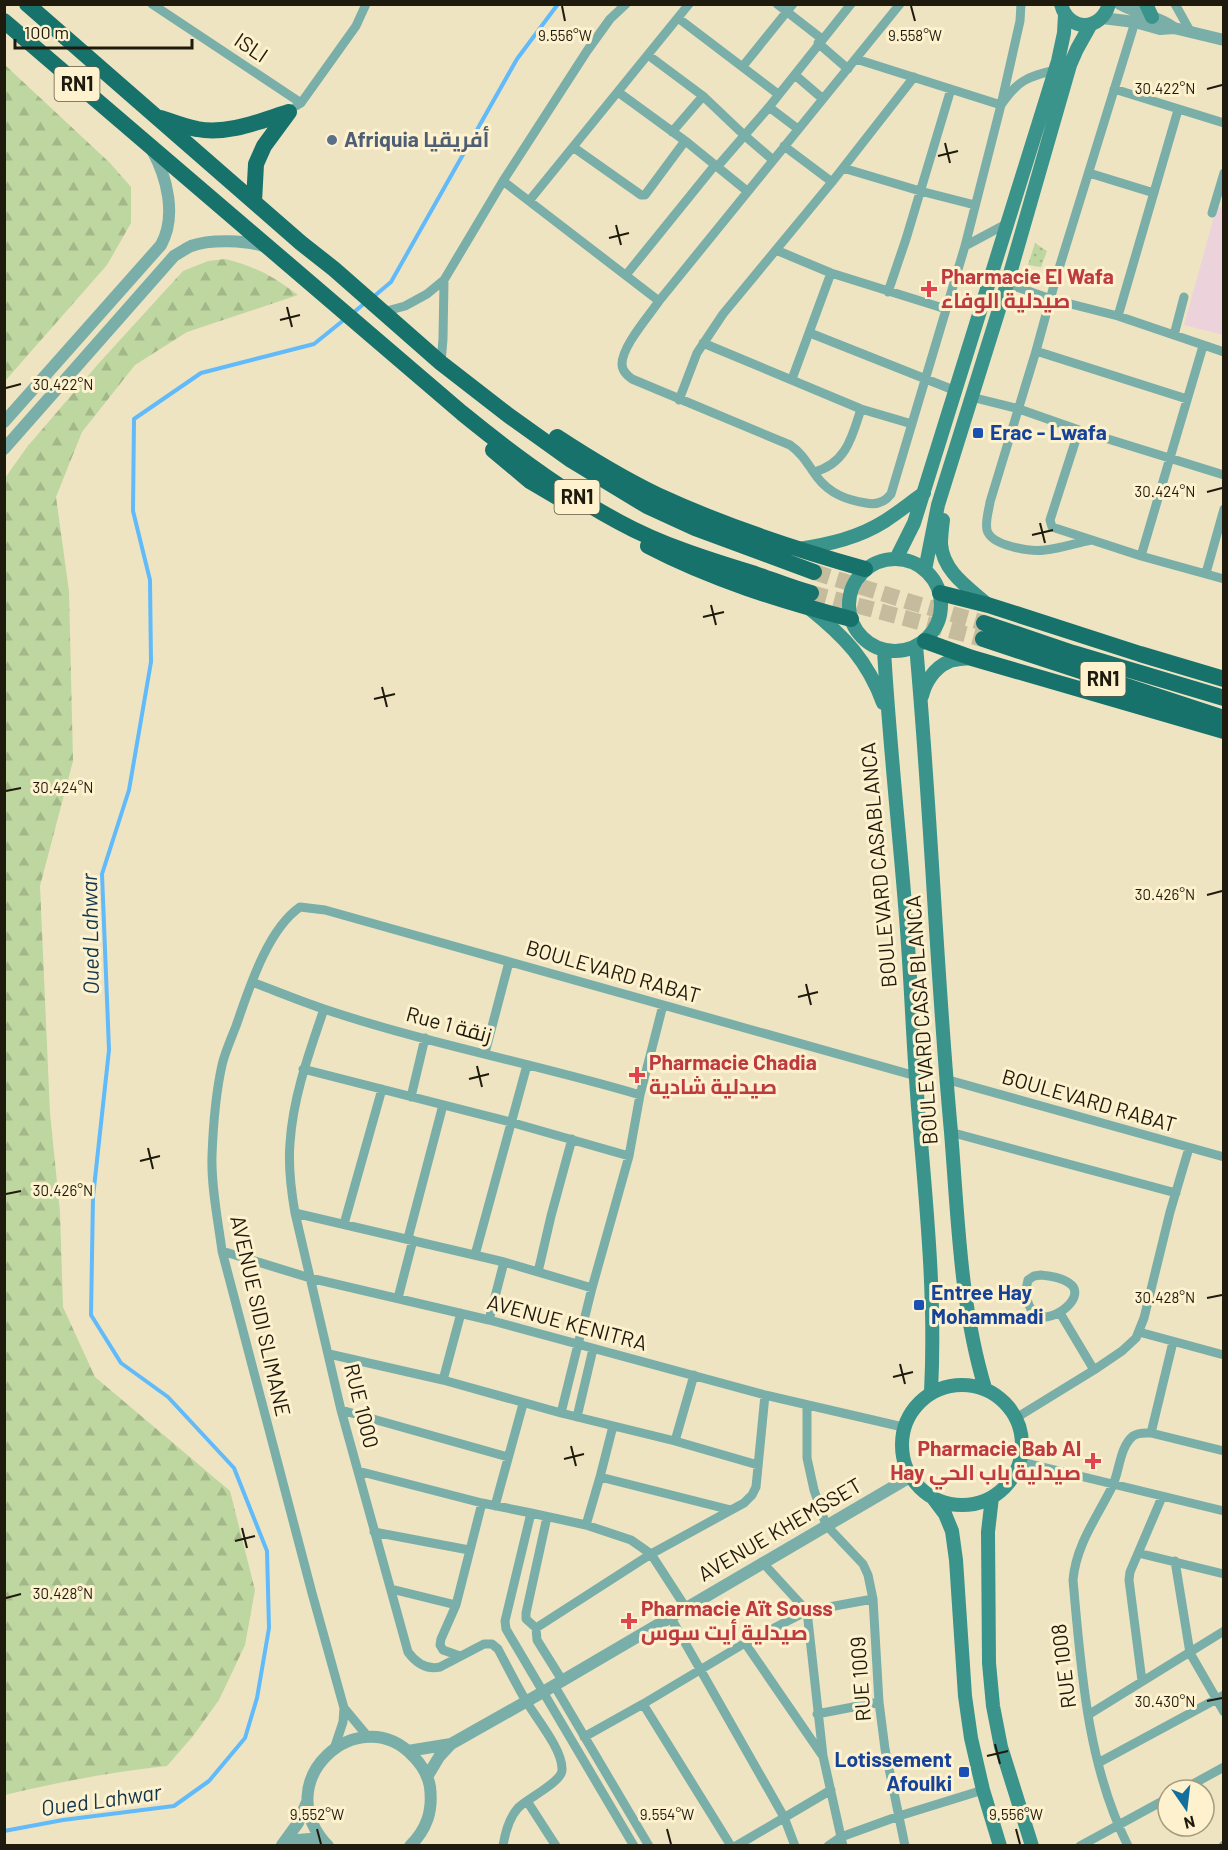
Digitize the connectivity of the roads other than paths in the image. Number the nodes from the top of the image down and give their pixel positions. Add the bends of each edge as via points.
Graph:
1 (27, 4) edge
2 (152, 4) edge
3 (366, 4) edge
4 (626, 4) edge
5 (689, 4) edge
6 (777, 4) edge
7 (851, 4) edge
8 (900, 4) edge
9 (1021, 4) edge
10 (1109, 4) edge
11 (1120, 4) edge
12 (1175, 4) edge
13 (790, 8) edge
14 (1061, 8) edge
15 (1149, 11) edge
16 (678, 18) junction
17 (4, 21) edge
18 (1097, 21) junction
19 (1135, 22) junction
20 (1174, 28) junction
21 (1190, 31) junction
22 (1224, 40) edge
23 (820, 41) junction
24 (648, 55) junction
25 (856, 58) junction
26 (743, 66) junction
27 (848, 69) junction
28 (1056, 70) junction
29 (795, 75) junction
30 (914, 77) junction
31 (951, 89) junction
32 (1114, 89) junction
33 (618, 92) junction
34 (778, 94) junction
35 (703, 96) junction
36 (823, 99) junction
37 (1000, 105) junction
38 (769, 106) junction
39 (295, 107) junction
40 (1179, 110) junction
41 (155, 117) junction
42 (1224, 123) edge
43 (798, 129) junction
44 (672, 132) junction
45 (744, 135) junction
46 (685, 141) junction
47 (784, 146) junction
48 (149, 147) junction
49 (573, 147) junction
50 (773, 160) junction
51 (716, 166) junction
52 (843, 168) junction
53 (1089, 173) junction
54 (1224, 173) edge
55 (503, 181) junction
56 (832, 182) junction
57 (747, 191) junction
58 (920, 191) junction
59 (1154, 193) junction
60 (529, 201) junction
61 (254, 202) junction
62 (975, 205) junction
63 (1212, 213) dead end
64 (1008, 223) junction
65 (964, 246) junction
66 (272, 249) junction
67 (776, 250) junction
68 (831, 273) junction
69 (626, 275) junction
70 (991, 278) junction
71 (444, 280) junction
72 (1007, 284) junction
73 (888, 292) junction
74 (1184, 297) dead end
75 (1051, 299) junction
76 (659, 301) junction
77 (379, 308) junction
78 (946, 309) junction
79 (1118, 316) junction
80 (810, 333) junction
81 (1174, 335) junction
82 (703, 343) junction
83 (1203, 346) junction
84 (1036, 351) junction
85 (1224, 352) edge
86 (441, 363) junction
87 (792, 379) junction
88 (925, 379) junction
89 (956, 391) junction
90 (971, 397) junction
91 (1187, 399) junction
92 (679, 400) junction
93 (861, 409) junction
94 (1019, 409) junction
95 (4, 422) edge
96 (912, 424) junction
97 (1079, 430) junction
98 (4, 449) edge
99 (1171, 458) junction
100 (814, 472) junction
101 (1224, 475) edge
102 (924, 493) junction
103 (938, 505) junction
104 (1224, 509) edge
105 (1222, 522) edge
106 (1091, 540) junction
107 (797, 549) junction
108 (1141, 556) junction
109 (896, 559) junction
110 (865, 569) junction
111 (925, 570) junction
112 (814, 572) tunnel mouth
113 (1206, 573) junction
114 (1224, 579) edge
115 (940, 593) junction
116 (810, 601) junction
117 (988, 604) junction
118 (851, 619) junction
119 (920, 643) junction
120 (884, 650) junction
121 (972, 658) junction
122 (1224, 679) edge
123 (1224, 698) edge
124 (921, 701) junction
125 (888, 715) junction
126 (1224, 718) edge
127 (1224, 731) edge
128 (300, 908) joint
129 (509, 962) junction
130 (252, 982) junction
131 (663, 1005) junction
132 (324, 1009) junction
133 (425, 1038) junction
134 (485, 1053) junction
135 (527, 1065) junction
136 (303, 1069) junction
137 (916, 1076) junction
138 (945, 1079) junction
139 (382, 1089) junction
140 (640, 1095) junction
141 (411, 1097) junction
142 (443, 1105) junction
143 (510, 1122) junction
144 (951, 1132) junction
145 (572, 1139) junction
146 (1189, 1148) junction
147 (629, 1156) junction
148 (1224, 1157) edge
149 (1176, 1193) junction
150 (295, 1213) junction
151 (344, 1224) junction
152 (410, 1239) junction
153 (222, 1251) junction
154 (476, 1255) junction
155 (504, 1262) junction
156 (538, 1272) junction
157 (310, 1278) junction
158 (592, 1288) junction
159 (398, 1298) junction
160 (461, 1313) junction
161 (1060, 1313) junction
162 (489, 1320) junction
163 (1139, 1332) junction
164 (1173, 1342) junction
165 (578, 1346) junction
166 (593, 1349) junction
167 (329, 1354) junction
168 (1224, 1355) edge
169 (1094, 1370) junction
170 (694, 1375) junction
171 (443, 1380) junction
172 (985, 1388) junction
173 (931, 1392) junction
174 (765, 1395) junction
175 (523, 1404) junction
176 (807, 1405) junction
177 (341, 1410) junction
178 (561, 1413) junction
179 (577, 1417) junction
180 (1017, 1418) junction
181 (613, 1426) junction
182 (903, 1427) junction
183 (1154, 1434) junction
184 (675, 1441) junction
185 (1224, 1451) edge
186 (508, 1457) junction
187 (1022, 1462) junction
188 (758, 1465) junction
189 (358, 1471) junction
190 (600, 1476) junction
191 (910, 1477) junction
192 (1113, 1485) junction
193 (992, 1497) junction
194 (1162, 1497) junction
195 (933, 1498) junction
196 (482, 1503) junction
197 (495, 1506) junction
198 (731, 1510) junction
199 (1224, 1511) edge
200 (531, 1513) junction
201 (547, 1517) junction
202 (586, 1525) junction
203 (826, 1525) junction
204 (374, 1532) junction
205 (469, 1550) junction
206 (1138, 1553) junction
207 (651, 1554) junction
208 (1176, 1561) junction
209 (763, 1563) junction
210 (1224, 1574) edge
211 (391, 1589) junction
212 (873, 1599) junction
213 (456, 1605) junction
214 (686, 1608) junction
215 (807, 1611) junction
216 (670, 1618) junction
217 (536, 1628) junction
218 (1224, 1631) edge
219 (745, 1643) junction
220 (1190, 1653) junction
221 (460, 1656) junction
222 (700, 1669) junction
223 (1142, 1681) junction
224 (553, 1686) junction
225 (1220, 1697) edge
226 (526, 1701) junction
227 (879, 1702) junction
228 (643, 1704) junction
229 (344, 1708) junction
230 (1224, 1712) edge
231 (817, 1714) junction
232 (1088, 1715) junction
233 (584, 1737) junction
234 (369, 1738) junction
235 (451, 1744) junction
236 (334, 1749) junction
237 (408, 1750) junction
238 (823, 1756) junction
239 (1098, 1763) junction
240 (1224, 1767) edge
241 (427, 1777) junction
242 (1204, 1778) edge
243 (831, 1790) junction
244 (983, 1790) junction
245 (308, 1801) junction
246 (527, 1801) junction
247 (1156, 1804) edge
248 (899, 1816) junction
249 (784, 1817) junction
250 (1118, 1825) junction
251 (842, 1841) edge
252 (325, 1842) edge
253 (282, 1845) edge
254 (410, 1845) edge
255 (503, 1845) edge
256 (556, 1845) edge
257 (634, 1845) edge
258 (650, 1845) edge
259 (731, 1845) edge
260 (736, 1845) edge
261 (795, 1845) edge
262 (828, 1845) edge
263 (905, 1845) edge
264 (1000, 1845) edge
265 (1032, 1845) edge
266 (1080, 1845) edge
267 (1128, 1845) edge

1 - 41 highway, RN1
2 - 39 street, ISLI
3 - 39 street via 356,26
4 - 55 street via 587,51
5 - 16 street
6 - 13 street
7 - 23 street
8 - 25 street
9 - 37 street
10 - 18 main road
11 - 15 street
12 - 21 street
13 - 23 street
13 - 26 street
14 - 18 main road via 1079,24
14 - 28 main road via 1063,43
15 - 20 street
16 - 24 street
16 - 26 street
17 - 48 highway, RN1
18 - 19 street
18 - 72 main road via 1070,64
19 - 20 street via 1160,29
19 - 32 street
20 - 21 street
21 - 22 street
23 - 27 street
23 - 29 street
24 - 33 street
24 - 35 street
25 - 27 street
25 - 30 street
26 - 34 street
27 - 36 street
28 - 37 street via 1023,80
28 - 64 main road
29 - 34 street
29 - 36 street
30 - 31 street
30 - 52 street
31 - 37 street
31 - 58 street
32 - 40 street
32 - 53 street
33 - 44 street
33 - 49 street
34 - 38 street
35 - 44 street
35 - 45 street
36 - 43 street
37 - 62 street
38 - 43 street
38 - 45 street
39 - 41 highway via 238,128 218,130 198,129
39 - 61 highway via 264,146 256,164
40 - 42 street
40 - 59 street
41 - 61 highway, RN1
43 - 47 street
44 - 46 street
45 - 50 street
45 - 51 street
46 - 49 street via 645,195
46 - 51 street
47 - 50 street
47 - 56 street
48 - 66 highway, RN1
48 - 95 street via 158,160 169,206 161,245
49 - 60 street
50 - 57 street
51 - 57 street
51 - 69 street
52 - 56 street
52 - 58 street
53 - 59 street
53 - 75 street
54 - 63 street
55 - 60 street
55 - 71 street
56 - 67 street
57 - 76 street
58 - 62 street
58 - 73 street
59 - 79 street
60 - 69 street
61 - 77 highway, RN1
62 - 65 street
64 - 65 street
64 - 70 main road
65 - 78 street
66 - 98 street via 215,242 189,247 174,256
66 - 116 highway, RN1 via 421,378 432,396 530,481 672,559
67 - 68 street
67 - 82 street
68 - 73 street
68 - 80 street
69 - 76 street
70 - 72 street
70 - 89 main road
71 - 77 street via 405,306
71 - 86 street
72 - 75 street
72 - 90 main road
73 - 78 street
74 - 81 street
75 - 79 street
75 - 84 street
76 - 92 street via 627,347 622,365 632,379
77 - 86 highway, RN1
78 - 88 street
79 - 81 street
80 - 87 street
80 - 88 street
81 - 83 street
82 - 87 street
82 - 92 street
83 - 85 street
83 - 91 street
84 - 91 street
84 - 94 street
86 - 107 highway via 464,371 565,442 655,494
86 - 112 highway, RN1 via 571,460 640,502 695,528
87 - 93 street
88 - 89 street
88 - 96 street
89 - 102 main road
90 - 94 street
90 - 103 main road
91 - 99 street
92 - 100 street via 790,446
93 - 96 street
93 - 100 street via 838,460
94 - 97 street
94 - 106 street via 990,502 988,533 999,543 1034,550
96 - 100 street via 891,494 885,500 871,504 850,501 828,488
97 - 99 street
97 - 106 street via 1050,523 1055,529
99 - 101 street
99 - 108 street
102 - 107 main road via 862,533
102 - 109 main road
103 - 111 main road
103 - 117 main road via 943,518 942,552 947,564 960,581
104 - 105 street
105 - 113 street
106 - 108 street
107 - 110 highway
108 - 113 street
109 - 110 main road via 880,561
109 - 111 main road
110 - 118 main road via 854,584 849,601
111 - 115 main road
113 - 114 street
115 - 117 highway
115 - 119 main road via 939,619 934,631
116 - 118 highway
116 - 125 main road via 858,654
117 - 122 highway
118 - 120 main road via 858,633
119 - 120 main road via 895,651
119 - 121 highway
119 - 124 main road, BOULEVARD CASA BLANCA
120 - 125 main road, BOULEVARD CASABLANCA
121 - 124 main road via 947,662 925,685
121 - 127 highway
123 - 126 highway, RN1 via 983,631
124 - 138 main road, BOULEVARD CASA BLANCA
125 - 137 main road, BOULEVARD CASABLANCA
128 - 129 street, BOULEVARD RABAT via 325,910
128 - 130 street, AVENUE SIDI SLIMANE via 276,933
129 - 131 street, BOULEVARD RABAT
129 - 134 street
130 - 132 street, Rue 1 زنقة
130 - 153 street, AVENUE SIDI SLIMANE via 222,1064 218,1089 212,1156
131 - 137 street, BOULEVARD RABAT
131 - 140 street
132 - 133 street, Rue 1 زنقة
132 - 136 street, RUE 1000
133 - 134 street, Rue 1 زنقة
133 - 141 street
134 - 135 street, Rue 1 زنقة
135 - 140 street, Rue 1 زنقة
135 - 143 street
136 - 139 street
136 - 150 street, RUE 1000 via 290,1145
137 - 173 main road, BOULEVARD CASA BLANCA via 932,1283
138 - 144 main road, BOULEVARD CASA BLANCA
138 - 146 street, BOULEVARD RABAT
139 - 141 street
139 - 151 street
140 - 147 street
141 - 142 street
142 - 143 street
142 - 152 street
143 - 145 street
143 - 154 street
144 - 149 street
144 - 172 main road, BOULEVARD CASA BLANCA via 962,1278
145 - 147 street
145 - 156 street
146 - 148 street, BOULEVARD RABAT
146 - 149 street
147 - 158 street
149 - 163 street
150 - 151 street
150 - 157 street, RUE 1000
151 - 152 street
152 - 154 street
152 - 159 street
153 - 157 street, AVENUE KENITRA
153 - 229 street, AVENUE SIDI SLIMANE
154 - 155 street
155 - 156 street
155 - 162 street
156 - 158 street
157 - 159 street, AVENUE KENITRA
157 - 167 street, RUE 1000
158 - 165 street
159 - 160 street, AVENUE KENITRA
160 - 162 street, AVENUE KENITRA
160 - 171 street
161 - 161 street via 1074,1295 1071,1283 1041,1275 1028,1280 1026,1296 1036,1317 1047,1319
161 - 169 street
162 - 165 street, AVENUE KENITRA
163 - 164 street
163 - 169 street via 1131,1344
164 - 168 street
164 - 183 street
165 - 166 street, AVENUE KENITRA
165 - 178 street
166 - 170 street, AVENUE KENITRA
166 - 179 street
167 - 171 street
167 - 177 street, RUE 1000
169 - 180 street
170 - 174 street, AVENUE KENITRA
170 - 184 street
171 - 175 street
172 - 173 main road via 958,1384
172 - 180 main road via 1008,1404
173 - 182 main road via 914,1407
174 - 176 street, AVENUE KENITRA
174 - 188 street
175 - 178 street
175 - 186 street
176 - 182 street, AVENUE KENITRA
176 - 203 street via 807,1458
177 - 186 street
177 - 189 street, RUE 1000
178 - 179 street
179 - 181 street
180 - 187 main road via 1023,1441
181 - 184 street
181 - 190 street
182 - 191 main road via 903,1461
183 - 185 street
183 - 192 street, RUE 1008 via 1137,1434 1128,1442
184 - 188 street
186 - 197 street
187 - 192 street
187 - 193 main road via 1004,1489
188 - 198 street via 752,1495
189 - 196 street
189 - 204 street, RUE 1000
190 - 198 street
190 - 202 street
191 - 195 main road
191 - 203 street, AVENUE KHEMSSET
192 - 194 street
192 - 232 street, RUE 1008 via 1079,1552 1072,1580
193 - 195 main road via 973,1504 952,1504
193 - 265 main road via 988,1532 988,1663 1001,1747
194 - 199 street
194 - 206 street
195 - 244 main road via 952,1531 965,1696
196 - 197 street
196 - 205 street
197 - 200 street
198 - 207 street
200 - 201 street
200 - 224 street via 506,1629
201 - 202 street
201 - 217 street via 526,1613 526,1619
202 - 207 street via 631,1540
203 - 209 street, AVENUE KHEMSSET
203 - 212 street, RUE 1009 via 863,1564
204 - 205 street
204 - 211 street, RUE 1000
205 - 213 street
206 - 208 street
206 - 223 street via 1129,1580
207 - 214 street
207 - 217 street
208 - 210 street
208 - 220 street
209 - 214 street, AVENUE KHEMSSET
209 - 215 street
211 - 213 street
211 - 221 street, RUE 1000 via 408,1652 414,1660 432,1668
212 - 215 street
212 - 227 street, RUE 1009
213 - 221 street via 440,1645
214 - 216 street, AVENUE KHEMSSET
215 - 219 street
215 - 231 street
216 - 222 street
216 - 224 street, AVENUE KHEMSSET
217 - 224 street
218 - 220 street
219 - 222 street
219 - 238 street
220 - 223 street
220 - 225 street
221 - 226 street, RUE 1000 via 492,1644
222 - 228 street
222 - 249 street
223 - 232 street
224 - 226 street, AVENUE KHEMSSET
224 - 233 street
224 - 257 street
225 - 230 street
225 - 239 street
226 - 235 street, AVENUE KHEMSSET
226 - 246 street via 562,1763 558,1779
227 - 231 street
227 - 248 street, RUE 1009
228 - 233 street
228 - 259 street
229 - 234 street, AVENUE SIDI SLIMANE
229 - 236 street, AVENUE SIDI SLIMANE
231 - 238 street
232 - 239 street, RUE 1008
233 - 258 street
234 - 236 street
234 - 237 street
235 - 237 street, AVENUE KHEMSSET
235 - 241 street, AVENUE KHEMSSET
236 - 245 street via 321,1760 311,1778
237 - 241 street
238 - 243 street
239 - 250 street, RUE 1008
240 - 242 street
241 - 254 street via 431,1806 425,1827
243 - 249 street
243 - 251 street
244 - 248 street
244 - 264 main road
245 - 252 street via 310,1818
245 - 253 street
246 - 255 street via 509,1822
246 - 256 street
247 - 250 street
248 - 251 street
248 - 263 street, RUE 1009
249 - 260 street
249 - 261 street
250 - 266 street
250 - 267 street, RUE 1008
251 - 262 street
252 - 253 street via 298,1840

